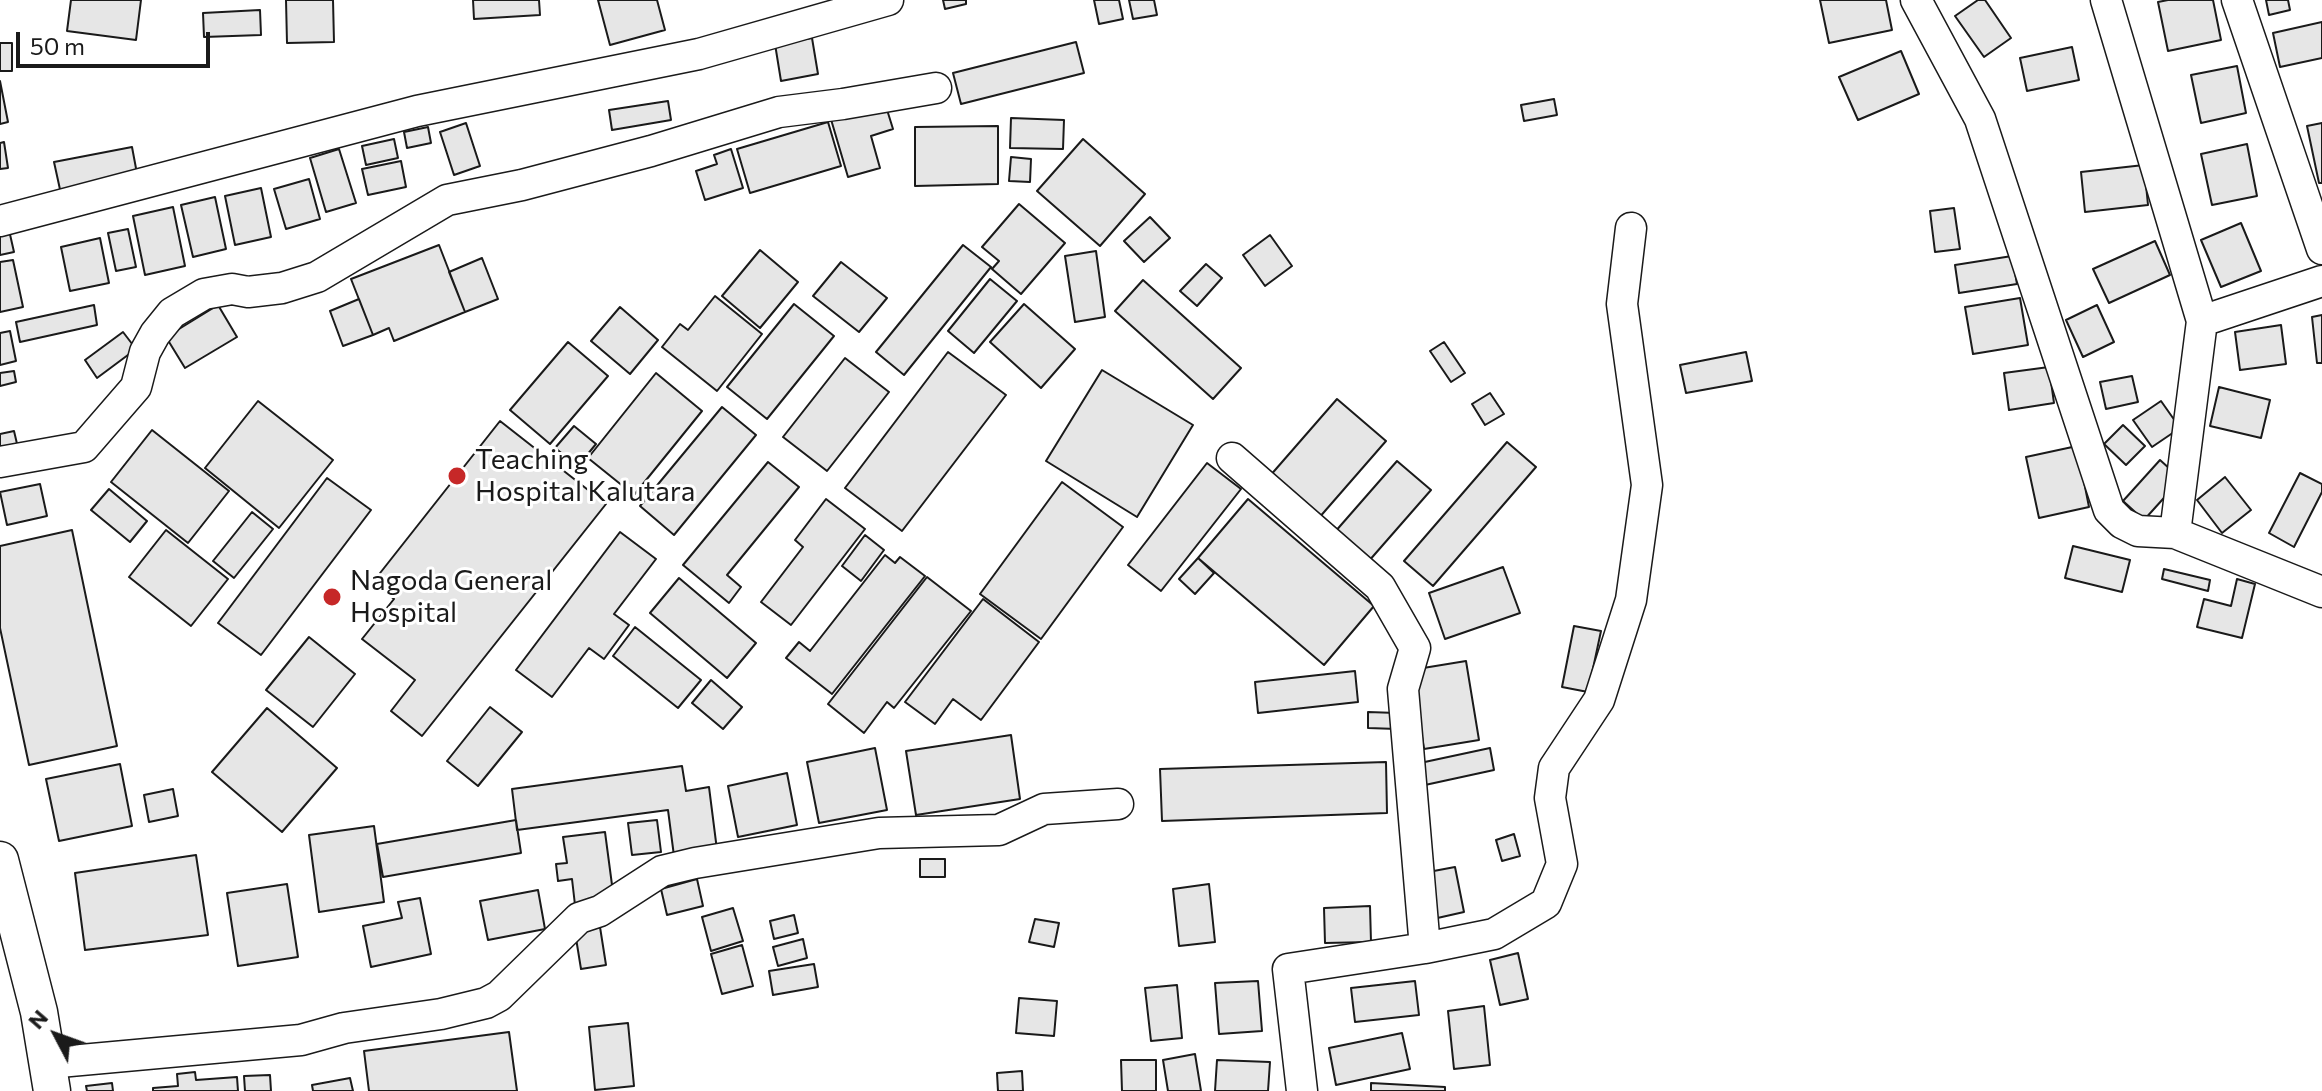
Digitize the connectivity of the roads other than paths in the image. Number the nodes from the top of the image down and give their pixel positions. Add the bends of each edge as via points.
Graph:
1 (888, 0) edge
2 (1916, 0) edge
3 (2106, 0) edge
4 (2237, 0) edge
5 (936, 88) dead end
6 (0, 221) edge
7 (1631, 228) dead end
8 (2322, 249) edge
9 (2322, 281) edge
10 (2202, 321) junction
11 (1232, 458) dead end
12 (0, 462) edge
13 (2175, 533) junction
14 (2322, 592) edge
15 (1118, 804) dead end
16 (0, 861) edge
17 (1425, 948) junction
18 (50, 1077) edge
19 (1302, 1091) edge

1 - 6 street via 699,54 417,111
2 - 13 street via 1980,119 2109,510 2138,531
3 - 10 street
4 - 8 street
5 - 12 street via 779,112 651,151 447,200 317,277 282,288 204,294 172,313 155,334 136,387 84,447
7 - 17 street via 1622,304 1647,485 1631,600 1599,700 1554,768 1550,798 1562,864 1546,903 1494,934
9 - 10 street
10 - 13 street
11 - 17 street via 1380,587 1415,648 1403,689
13 - 14 street
15 - 18 street via 1044,809 999,830 879,833 662,871 600,911 579,918 486,1003 301,1040
16 - 18 main road
17 - 19 street via 1288,969

